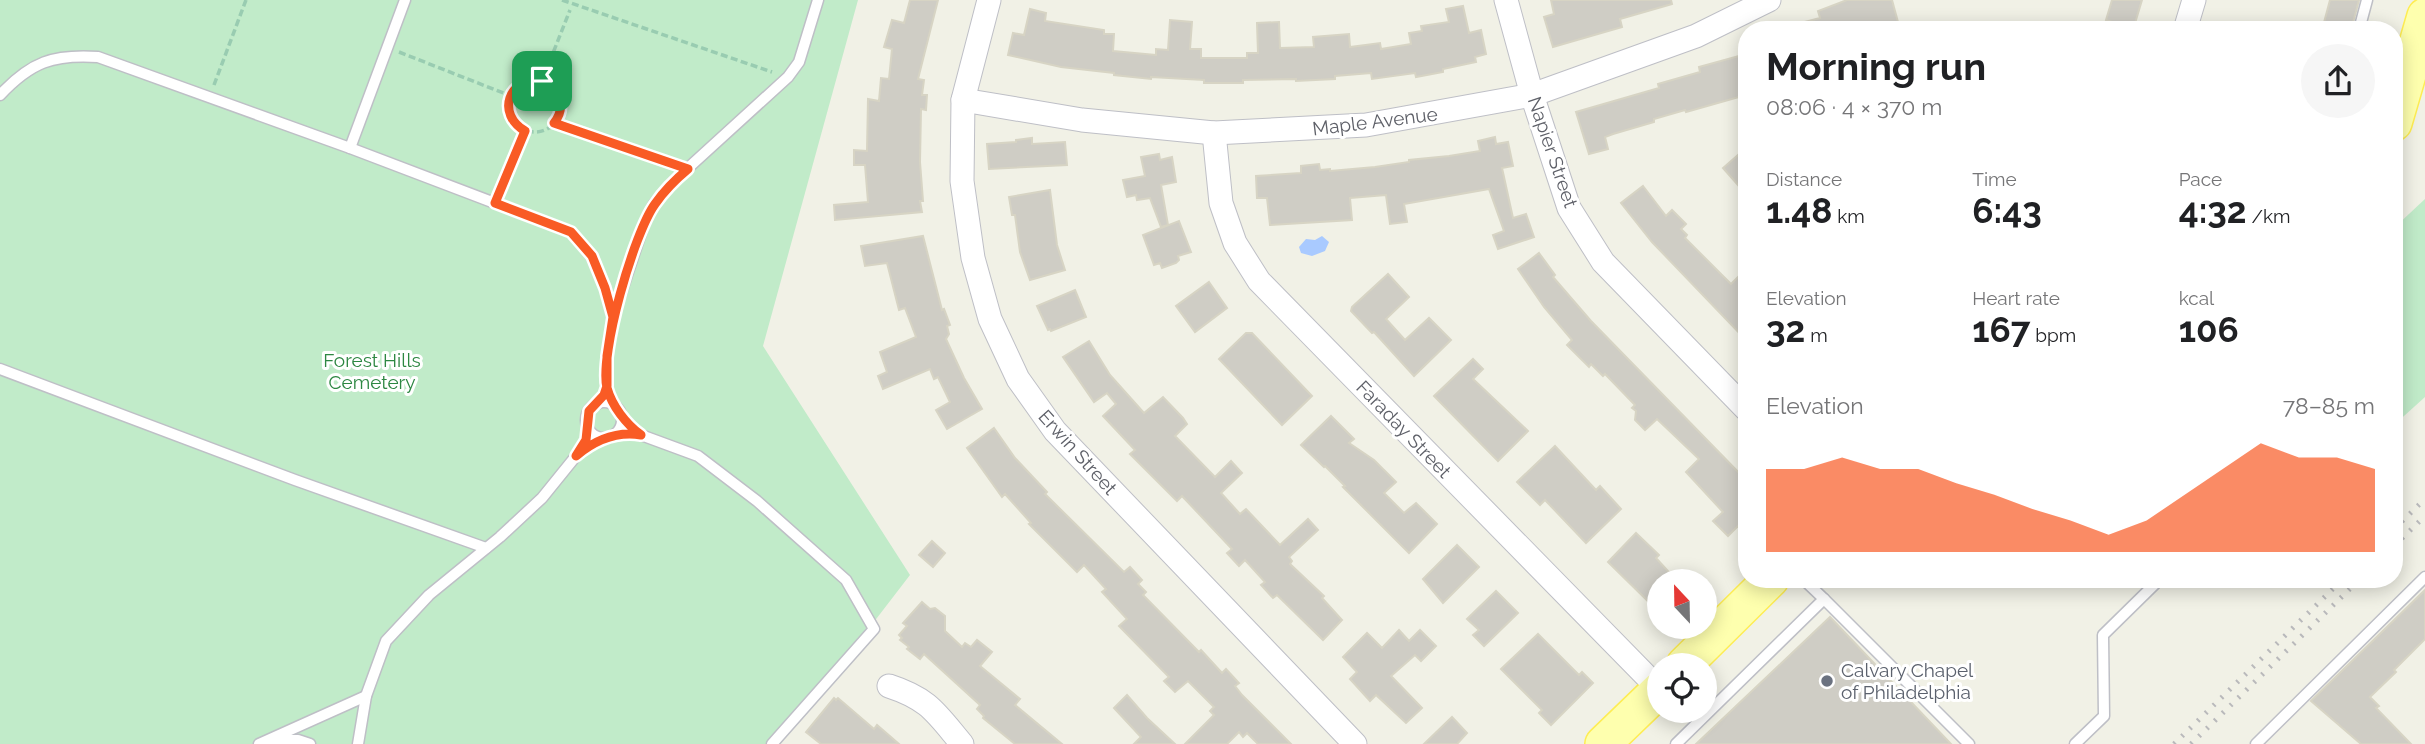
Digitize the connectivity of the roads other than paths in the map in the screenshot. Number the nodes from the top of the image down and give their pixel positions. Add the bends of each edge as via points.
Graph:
1 (405, 0) edge
2 (818, 0) edge
3 (989, 0) edge
4 (1506, 0) edge
5 (1769, 0) edge
6 (2194, 0) edge
7 (2367, 0) edge
8 (2425, 16) edge
9 (2188, 21) edge
10 (2361, 21) edge
11 (0, 95) edge
12 (1532, 95) junction
13 (963, 100) junction
14 (2403, 107) edge
15 (1214, 133) junction
16 (350, 148) junction
17 (613, 317) junction
18 (0, 369) edge
19 (607, 386) junction
20 (1738, 401) edge
21 (597, 404) junction
22 (617, 409) junction
23 (588, 429) junction
24 (615, 434) junction
25 (641, 435) junction
26 (604, 438) junction
27 (576, 456) junction
28 (486, 548) junction
29 (2425, 577) edge
30 (1762, 588) edge
31 (1812, 588) edge
32 (2151, 588) edge
33 (1824, 600) junction
34 (1696, 653) edge
35 (1647, 678) edge
36 (888, 686) dead end
37 (366, 696) junction
38 (1647, 702) edge
39 (263, 742) edge
40 (310, 744) edge
41 (358, 744) edge
42 (772, 744) edge
43 (962, 744) edge
44 (1355, 744) edge
45 (1603, 744) edge
46 (1676, 744) edge
47 (1969, 744) edge
48 (2075, 744) edge
49 (2256, 744) edge

1 - 16 lane
2 - 17 lane via 799,62 788,77 654,204
3 - 13 street, Erwin Street
4 - 12 street, Napier Street
5 - 12 street, Maple Avenue via 1696,36
6 - 9 street
7 - 10 lane
8 - 14 main road
11 - 16 lane via 32,66 52,58 98,57
12 - 15 street, Maple Avenue via 1366,125
12 - 20 street, Napier Street via 1569,208 1603,262
13 - 15 street, Maple Avenue via 1082,120
13 - 44 street, Erwin Street via 962,181 973,258 990,319 1018,379 1055,431
15 - 35 street, Faraday Street via 1222,203 1235,243 1259,281
16 - 17 lane via 571,232 592,256
17 - 19 lane
18 - 28 lane
19 - 21 lane
19 - 22 lane
21 - 22 lane
21 - 23 lane via 589,411
22 - 24 lane via 622,424
22 - 25 lane
23 - 26 lane
23 - 27 lane
24 - 25 lane
24 - 26 lane
25 - 42 lane via 698,456 757,500 846,580 874,629
26 - 27 lane
27 - 28 lane via 542,498
28 - 37 lane via 429,595 386,641
29 - 49 lane
30 - 34 main road
31 - 33 lane
32 - 48 lane via 2103,635 2104,716
33 - 46 lane
33 - 47 lane
36 - 43 street via 929,705
37 - 39 lane
37 - 41 lane
38 - 45 main road
39 - 40 lane

